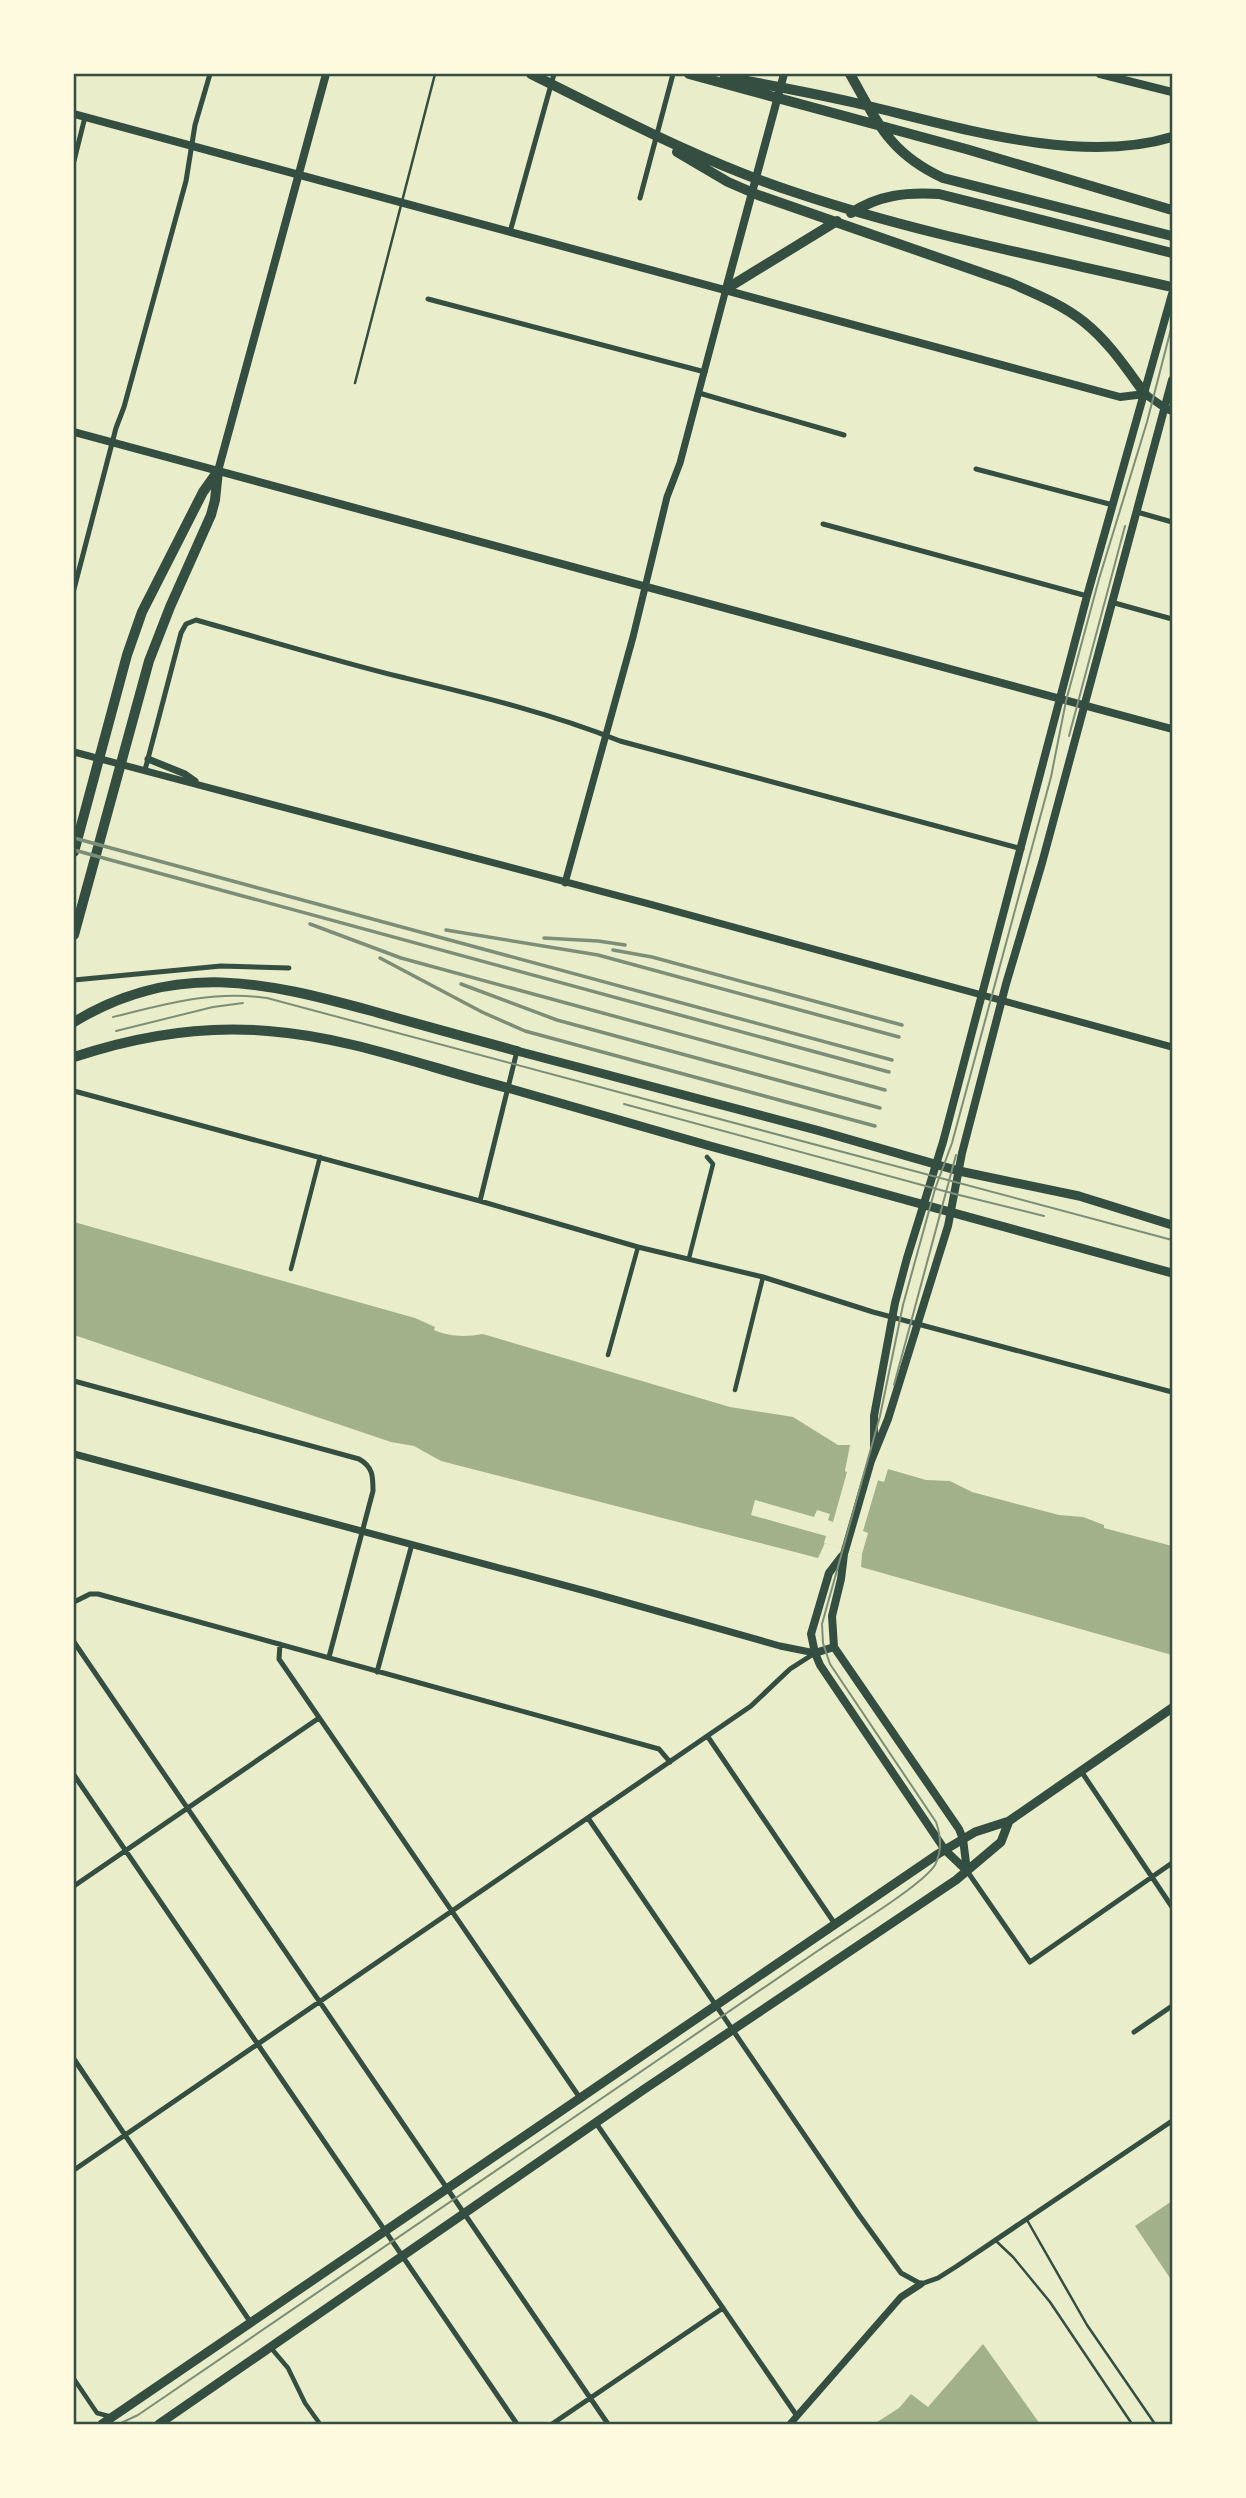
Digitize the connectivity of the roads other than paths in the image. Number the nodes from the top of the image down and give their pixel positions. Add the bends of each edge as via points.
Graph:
1 (209, 74) edge
2 (326, 74) edge
3 (435, 74) edge
4 (531, 74) edge
5 (554, 74) edge
6 (673, 74) edge
7 (689, 74) edge
8 (706, 74) edge
9 (784, 74) edge
10 (850, 74) edge
11 (1100, 74) edge
12 (1172, 92) edge
13 (74, 114) edge
14 (85, 117) junction
15 (639, 128) junction
16 (1172, 137) edge
17 (193, 146) junction
18 (74, 161) edge
19 (298, 175) junction
20 (640, 198) dead end
21 (402, 203) junction
22 (1172, 210) edge
23 (510, 232) junction
24 (1172, 236) edge
25 (1172, 253) edge
26 (1172, 287) edge
27 (726, 289) junction
28 (1172, 294) edge
29 (428, 299) dead end
30 (705, 372) junction
31 (1172, 380) edge
32 (355, 383) dead end
33 (699, 393) junction
34 (1145, 394) junction
35 (1169, 410) edge
36 (74, 432) edge
37 (844, 435) dead end
38 (112, 442) junction
39 (976, 469) dead end
40 (218, 471) junction
41 (1113, 505) junction
42 (1137, 512) junction
43 (1172, 522) edge
44 (823, 524) dead end
45 (645, 585) junction
46 (74, 589) edge
47 (1087, 596) junction
48 (1111, 602) junction
49 (1172, 619) edge
50 (1061, 699) junction
51 (1085, 705) junction
52 (1172, 729) edge
53 (606, 735) junction
54 (74, 752) edge
55 (148, 759) junction
56 (145, 770) junction
57 (201, 785) junction
58 (1022, 849) junction
59 (74, 852) edge
60 (565, 883) junction
61 (74, 935) edge
62 (289, 968) dead end
63 (74, 980) edge
64 (982, 995) junction
65 (1002, 1001) junction
66 (74, 1023) edge
67 (1172, 1047) edge
68 (517, 1051) junction
69 (74, 1057) edge
70 (508, 1088) junction
71 (74, 1091) edge
72 (320, 1157) junction
73 (707, 1157) dead end
74 (936, 1165) junction
75 (959, 1171) junction
76 (480, 1200) junction
77 (922, 1206) junction
78 (951, 1213) junction
79 (1172, 1226) edge
80 (638, 1247) junction
81 (689, 1258) junction
82 (291, 1269) dead end
83 (1172, 1273) edge
84 (763, 1277) junction
85 (893, 1317) junction
86 (919, 1323) junction
87 (608, 1355) dead end
88 (74, 1381) edge
89 (735, 1391) dead end
90 (1172, 1392) edge
91 (74, 1454) edge
92 (872, 1457) junction
93 (363, 1532) junction
94 (412, 1544) junction
95 (845, 1551) junction
96 (74, 1602) edge
97 (74, 1642) edge
98 (280, 1644) junction
99 (834, 1647) junction
100 (815, 1653) junction
101 (329, 1657) junction
102 (377, 1672) junction
103 (1172, 1708) edge
104 (319, 1717) junction
105 (708, 1737) junction
106 (670, 1762) junction
107 (1081, 1771) junction
108 (74, 1775) edge
109 (186, 1808) junction
110 (588, 1818) junction
111 (1009, 1821) junction
112 (963, 1839) junction
113 (125, 1850) junction
114 (945, 1850) junction
115 (1172, 1863) edge
116 (967, 1871) junction
117 (1152, 1877) junction
118 (74, 1885) edge
119 (1172, 1907) edge
120 (452, 1911) junction
121 (835, 1924) junction
122 (319, 2002) junction
123 (716, 2006) junction
124 (1172, 2006) edge
125 (733, 2031) junction
126 (1134, 2032) dead end
127 (257, 2044) junction
128 (74, 2059) edge
129 (579, 2098) junction
130 (1172, 2121) edge
131 (596, 2123) junction
132 (124, 2135) junction
133 (74, 2170) edge
134 (447, 2189) junction
135 (464, 2214) junction
136 (1026, 2218) junction
137 (385, 2231) junction
138 (995, 2240) junction
139 (403, 2257) junction
140 (921, 2284) junction
141 (723, 2308) junction
142 (251, 2323) junction
143 (271, 2347) junction
144 (74, 2379) edge
145 (590, 2399) junction
146 (797, 2416) junction
147 (115, 2421) edge
148 (102, 2424) edge
149 (159, 2424) edge
150 (320, 2424) edge
151 (517, 2424) edge
152 (552, 2424) edge
153 (608, 2424) edge
154 (790, 2424) edge
155 (1132, 2424) edge
156 (1155, 2424) edge

1 - 17 street
2 - 19 main road
3 - 21 lane
4 - 15 highway
5 - 23 street
6 - 20 street
7 - 22 highway
8 - 16 highway via 1045,142 1098,147 1142,145
9 - 27 main road
10 - 24 highway via 892,144 908,159 943,178
11 - 12 main road
13 - 14 main road
14 - 17 main road
14 - 18 street
15 - 26 highway via 751,177 839,207
15 - 34 highway via 699,166 758,195 1011,283 1067,310 1115,353
17 - 19 main road
17 - 38 street
19 - 21 main road
19 - 40 main road
21 - 23 main road
21 - 32 lane
23 - 27 main road
25 - 27 highway via 939,194 894,194 857,208
27 - 30 street
27 - 34 main road via 1120,397
28 - 34 main road
29 - 30 street
30 - 33 street
31 - 35 main road
33 - 37 street
33 - 45 street
34 - 35 main road
34 - 41 main road
35 - 42 main road
36 - 38 main road
38 - 40 main road
38 - 46 street
39 - 41 street
40 - 45 main road
40 - 59 highway via 202,492 142,612
40 - 61 highway via 211,515 149,662
41 - 47 main road
42 - 43 street
42 - 48 main road
44 - 47 street
45 - 50 main road
45 - 53 street
47 - 50 main road
48 - 49 street
48 - 51 main road
50 - 51 main road
50 - 58 main road
51 - 52 main road
51 - 65 main road
53 - 55 street via 493,700 190,620 181,633
53 - 58 street
53 - 60 street
54 - 56 street
55 - 56 street
55 - 57 street
56 - 57 street
57 - 60 street
58 - 64 main road
60 - 64 street
62 - 63 street via 221,966
64 - 65 street
64 - 74 main road
65 - 67 street
65 - 75 main road
66 - 68 highway via 133,995 197,983 235,982 273,986
68 - 70 street
68 - 74 main road
69 - 70 highway via 166,1034 213,1029 270,1031 359,1048
70 - 76 street
70 - 77 main road
71 - 72 street
72 - 76 street
72 - 82 street
73 - 81 street via 713,1164
74 - 75 main road
74 - 77 main road
75 - 78 main road
75 - 79 main road via 1079,1196
76 - 80 street
77 - 78 main road
77 - 85 main road
78 - 83 main road
78 - 86 main road
80 - 81 street
80 - 87 street
81 - 84 street
84 - 85 street
84 - 89 street
85 - 86 street
85 - 92 main road via 874,1416
86 - 90 street
86 - 92 main road
88 - 93 street via 369,1464 373,1491
91 - 93 street
92 - 95 main road
93 - 94 street
93 - 101 street
94 - 100 street
94 - 102 street
95 - 99 main road via 832,1616
95 - 100 main road via 829,1573 811,1634
96 - 98 street via 98,1594
97 - 109 street
98 - 101 street
98 - 104 street via 279,1658
99 - 100 main road
99 - 112 main road
100 - 105 street
100 - 114 main road
101 - 102 street
102 - 106 street via 659,1749
103 - 107 main road
104 - 109 street
104 - 120 street
105 - 106 street
105 - 121 street
106 - 110 street
107 - 111 main road
107 - 117 street
108 - 113 street
109 - 113 street
109 - 122 street
110 - 120 street
110 - 123 street
111 - 112 main road
111 - 116 main road via 1001,1842
112 - 114 main road
112 - 116 main road
113 - 118 street
113 - 127 street
114 - 116 main road
114 - 121 main road
115 - 117 street
116 - 117 street via 1030,1962
116 - 125 main road
117 - 119 street
120 - 122 street
120 - 129 street
121 - 123 main road
122 - 127 street
122 - 134 street
123 - 125 street
123 - 129 main road
124 - 126 street
125 - 131 main road
125 - 140 street via 901,2273
127 - 132 street
127 - 137 street
128 - 132 street
129 - 134 main road
130 - 136 street
131 - 135 main road
131 - 141 street
132 - 133 street
132 - 142 street
134 - 135 street
134 - 137 main road
135 - 139 main road
135 - 145 street
136 - 138 street
136 - 156 lane via 1087,2325
137 - 139 street
137 - 142 main road
138 - 140 street via 938,2278
138 - 155 lane via 1050,2302
139 - 143 main road
139 - 151 street
140 - 146 street via 901,2297
141 - 145 street
141 - 146 street
142 - 147 main road
143 - 149 main road
143 - 150 street
144 - 147 street via 97,2413
145 - 152 street
145 - 153 street
146 - 154 street
147 - 148 main road

